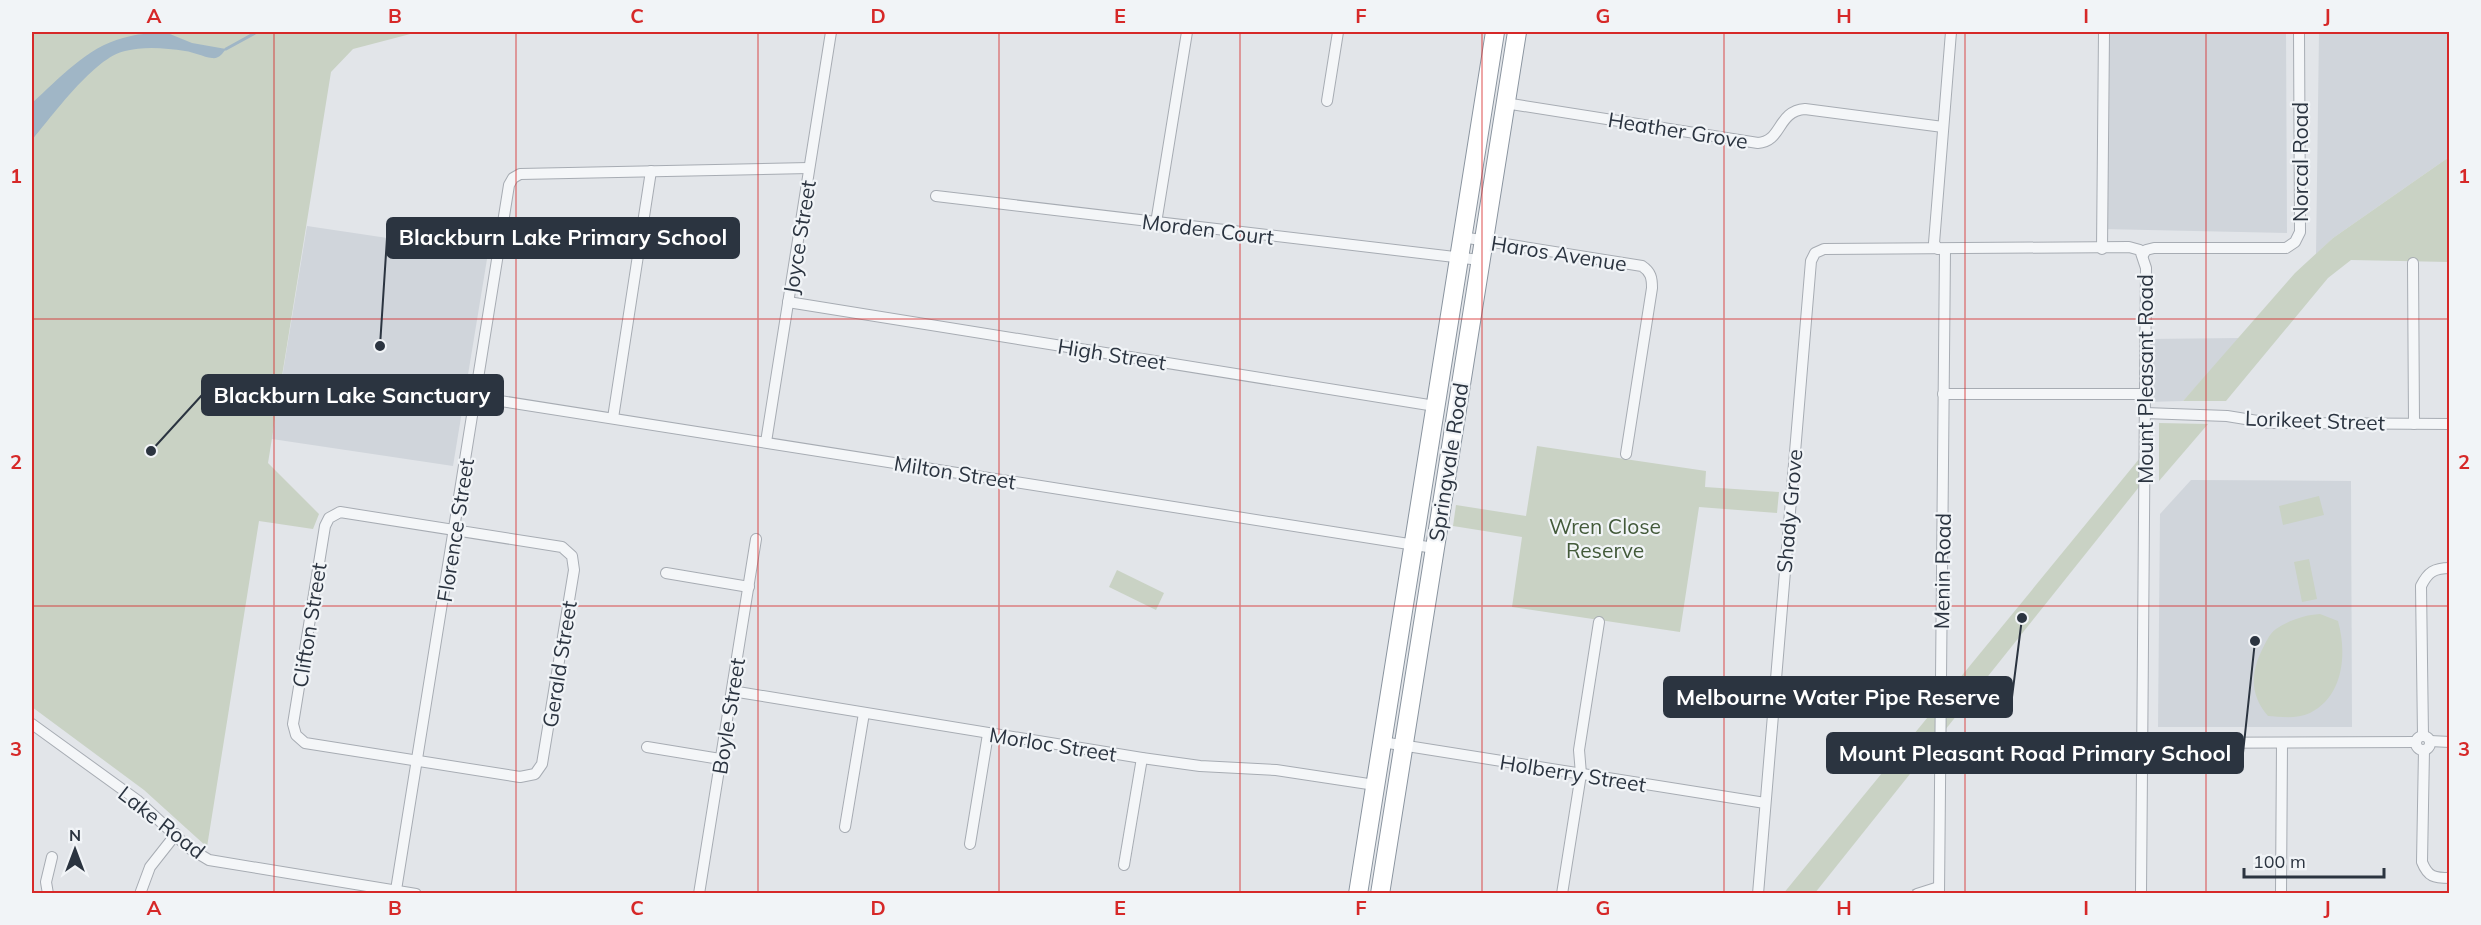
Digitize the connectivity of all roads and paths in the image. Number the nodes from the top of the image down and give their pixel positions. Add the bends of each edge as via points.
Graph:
1 (831, 32) edge
2 (1187, 32) edge
3 (1338, 32) edge
4 (1495, 32) edge
5 (1517, 32) edge
6 (1951, 32) edge
7 (2104, 32) edge
8 (2299, 32) edge
9 (1327, 101) dead end
10 (1505, 103) junction
11 (1943, 127) junction
12 (809, 168) junction
13 (651, 171) junction
14 (936, 196) dead end
15 (1156, 223) junction
16 (1462, 237) junction
17 (1483, 241) junction
18 (1942, 249) junction
19 (2102, 249) junction
20 (2143, 255) junction
21 (1459, 257) junction
22 (1480, 260) junction
23 (2413, 263) dead end
24 (788, 302) junction
25 (1943, 394) junction
26 (2145, 394) junction
27 (476, 397) junction
28 (1435, 406) junction
29 (2145, 413) junction
30 (613, 418) junction
31 (2414, 424) junction
32 (2450, 424) edge
33 (766, 442) junction
34 (1626, 454) dead end
35 (455, 530) junction
36 (756, 539) dead end
37 (1413, 545) junction
38 (1434, 548) junction
39 (2450, 568) edge
40 (666, 573) dead end
41 (748, 587) junction
42 (1599, 622) dead end
43 (732, 691) junction
44 (864, 713) junction
45 (32, 724) edge
46 (988, 734) junction
47 (1382, 742) junction
48 (2423, 742) junction
49 (2450, 742) edge
50 (2142, 743) junction
51 (2282, 744) junction
52 (1403, 745) junction
53 (647, 747) dead end
54 (1142, 758) junction
55 (720, 759) junction
56 (418, 760) junction
57 (1581, 774) junction
58 (1375, 785) junction
59 (1765, 803) junction
60 (845, 827) dead end
61 (176, 834) junction
62 (970, 844) dead end
63 (52, 857) dead end
64 (1124, 865) dead end
65 (2450, 878) edge
66 (396, 890) junction
67 (1939, 890) edge
68 (699, 893) edge
69 (48, 894) edge
70 (140, 894) edge
71 (416, 894) edge
72 (711, 894) edge
73 (1358, 894) edge
74 (1380, 894) edge
75 (1562, 894) edge
76 (1758, 894) edge
77 (1917, 894) edge
78 (2141, 894) edge
79 (2281, 894) edge

1 - 12 street, Joyce Street
2 - 15 street
3 - 9 street
4 - 16 highway, Springvale Road
5 - 10 highway, Springvale Road
6 - 11 street
7 - 19 street
8 - 20 street, Norcal Road via 2300,232 2295,242 2286,248 2154,248
10 - 11 street, Heather Grove via 1758,143 1772,138 1795,110
10 - 17 highway, Springvale Road
11 - 18 street via 1934,243
12 - 13 street
12 - 24 street, Joyce Street
13 - 27 street, Florence Street via 520,174 513,178
13 - 30 street
14 - 15 street, Morden Court
15 - 21 street, Morden Court
16 - 17 street, Haros Avenue
16 - 21 highway, Springvale Road
17 - 22 highway, Springvale Road
17 - 34 street, Haros Avenue via 1648,270 1652,288
18 - 19 street, Mount Pleasant Road
18 - 25 street, Menin Road
18 - 59 street, Shady Grove via 1824,249 1810,261
19 - 20 street, Mount Pleasant Road via 2129,247
20 - 26 street, Mount Pleasant Road
21 - 22 street, Morden Court
21 - 28 highway, Springvale Road
22 - 38 highway, Springvale Road
23 - 31 street
24 - 28 street, High Street
24 - 33 street, Joyce Street
25 - 26 street
25 - 67 street, Menin Road
26 - 29 street, Mount Pleasant Road
27 - 30 street, Milton Street
27 - 35 street, Florence Street
28 - 37 highway, Springvale Road
29 - 31 street, Lorikeet Street via 2227,416 2270,423
29 - 50 street, Mount Pleasant Road
30 - 33 street, Milton Street
31 - 32 street, Lorikeet Street
33 - 37 street, Milton Street
35 - 56 street, Florence Street
35 - 56 street, Gerald Street via 562,547 572,555 574,570 542,764 535,774 520,777
35 - 56 street, Clifton Street via 340,512 329,518 296,701 293,724 296,735 305,743
36 - 41 street, Boyle Street
37 - 38 street, Milton Street
37 - 47 highway, Springvale Road
38 - 52 highway, Springvale Road
39 - 48 street via 2437,568 2426,575 2421,586
40 - 41 street
41 - 43 street, Boyle Street
42 - 57 street via 1579,750
43 - 44 street, Morloc Street
43 - 55 street, Boyle Street
44 - 46 street, Morloc Street
44 - 60 street
45 - 61 street, Lake Road
46 - 54 street, Morloc Street
46 - 62 street
47 - 52 street, Holberry Street
47 - 58 highway, Springvale Road
48 - 49 street
48 - 51 street
48 - 65 street via 2422,862 2434,878
50 - 51 street
50 - 78 street, Mount Pleasant Road
51 - 79 street
52 - 57 street, Holberry Street
52 - 74 highway, Springvale Road
53 - 55 street
54 - 58 street, Morloc Street via 1276,770
54 - 64 street
55 - 68 street, Boyle Street
56 - 66 street, Florence Street
57 - 59 street, Holberry Street
57 - 75 street
58 - 73 highway, Springvale Road
59 - 76 street, Shady Grove
61 - 66 street, Lake Road via 209,860
61 - 70 street via 150,867
63 - 69 street via 46,882
66 - 71 street, Lake Road
67 - 77 street
68 - 72 street

